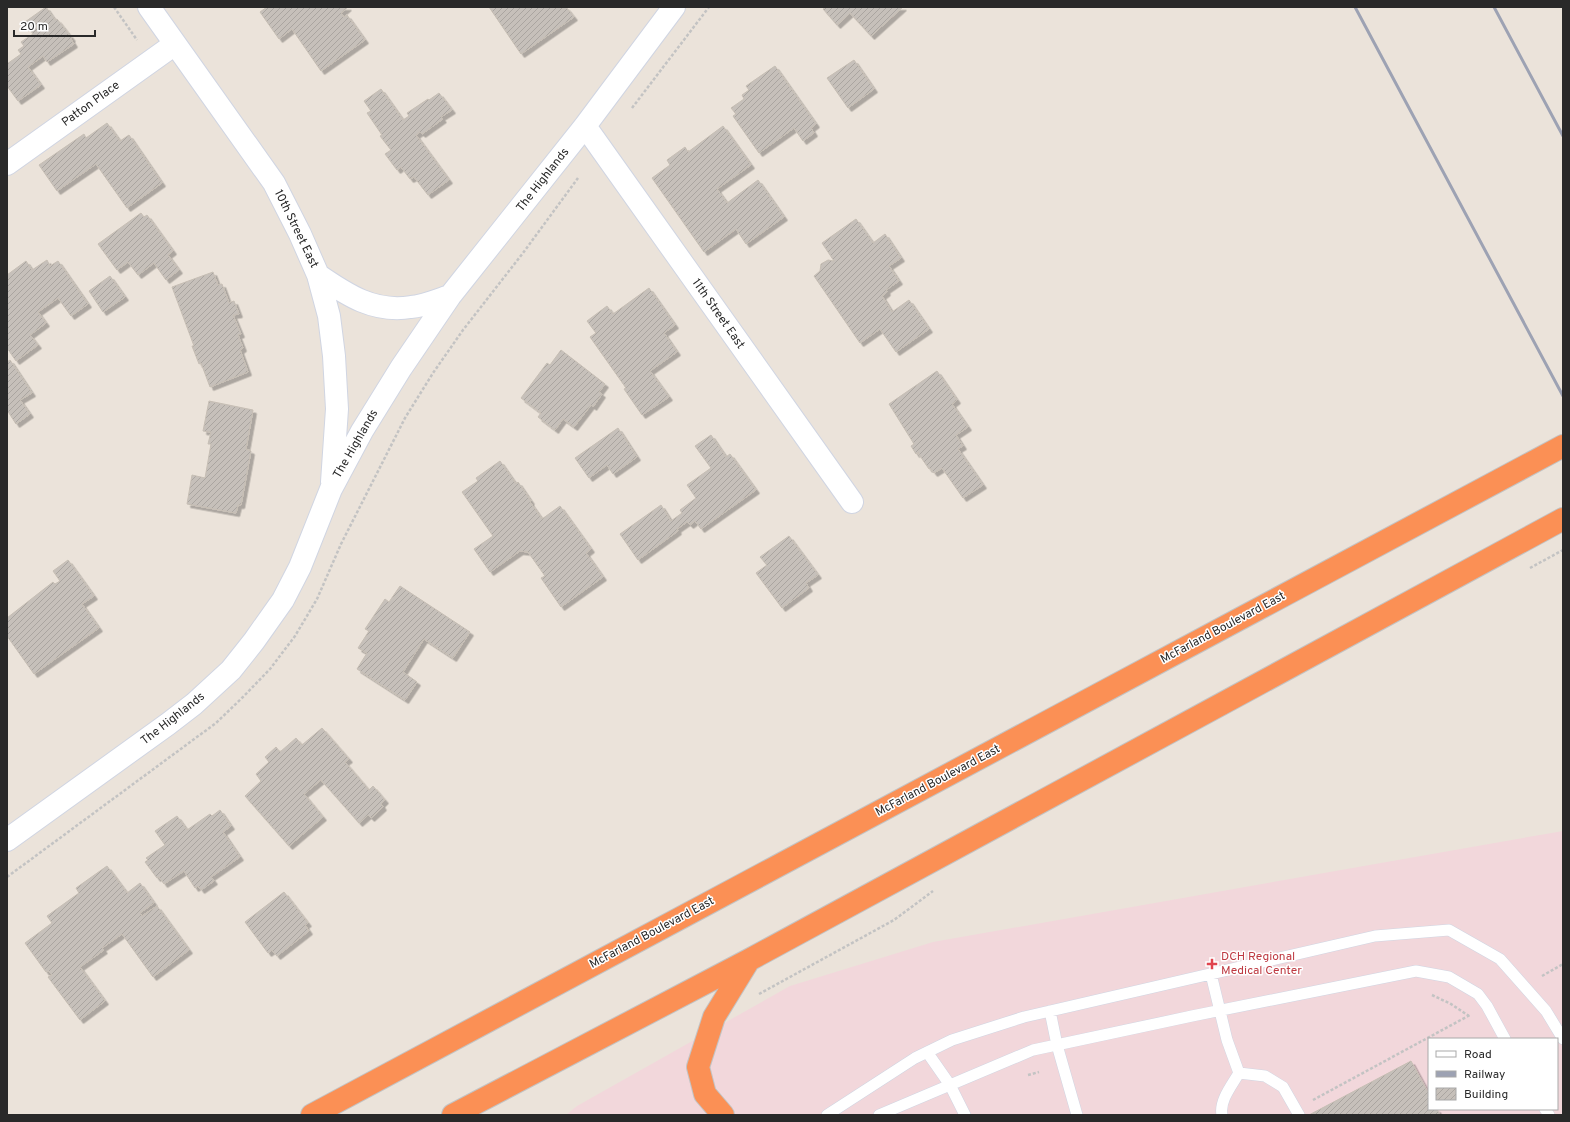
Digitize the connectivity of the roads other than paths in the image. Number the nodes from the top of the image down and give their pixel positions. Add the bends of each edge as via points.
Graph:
1 (150, 7) edge
2 (674, 7) edge
3 (174, 44) junction
4 (585, 126) junction
5 (7, 164) edge
6 (318, 275) junction
7 (450, 296) junction
8 (1563, 446) edge
9 (331, 489) junction
10 (852, 502) dead end
11 (1563, 519) edge
12 (7, 840) edge
13 (749, 960) junction
14 (1211, 974) junction
15 (1220, 1010) junction
16 (1050, 1011) junction
17 (1504, 1038) edge
18 (1563, 1039) edge
19 (1057, 1045) junction
20 (927, 1052) junction
21 (1239, 1073) junction
22 (950, 1085) junction
23 (312, 1115) edge
24 (453, 1115) edge
25 (724, 1115) edge
26 (827, 1115) edge
27 (879, 1115) edge
28 (966, 1115) edge
29 (1077, 1115) edge
30 (1222, 1115) edge
31 (1299, 1115) edge

1 - 3 street, 10th Street East
2 - 4 street, The Highlands
3 - 5 street, Patton Place
3 - 6 street, 10th Street East via 274,183
4 - 7 street, The Highlands
4 - 10 street, 11th Street East
6 - 7 street via 359,301 387,308 412,308
6 - 9 street, 10th Street East via 329,316 334,356 337,408
7 - 9 street, The Highlands via 362,431
8 - 23 highway, McFarland Boulevard East
9 - 12 street, The Highlands via 300,567 283,600 231,670 168,724
11 - 13 highway
13 - 24 highway
13 - 25 highway via 714,1017 698,1067 705,1094
14 - 15 lane
14 - 16 lane
14 - 18 lane via 1374,936 1449,930 1500,959 1546,1011
15 - 17 lane via 1416,972 1449,977 1478,994
15 - 19 lane
15 - 21 lane
16 - 19 lane
16 - 20 lane via 952,1040
19 - 22 lane via 1033,1050
19 - 29 lane
20 - 22 lane
20 - 26 lane
21 - 30 lane via 1225,1098
21 - 31 lane via 1265,1076 1283,1087
22 - 27 lane
22 - 28 lane

